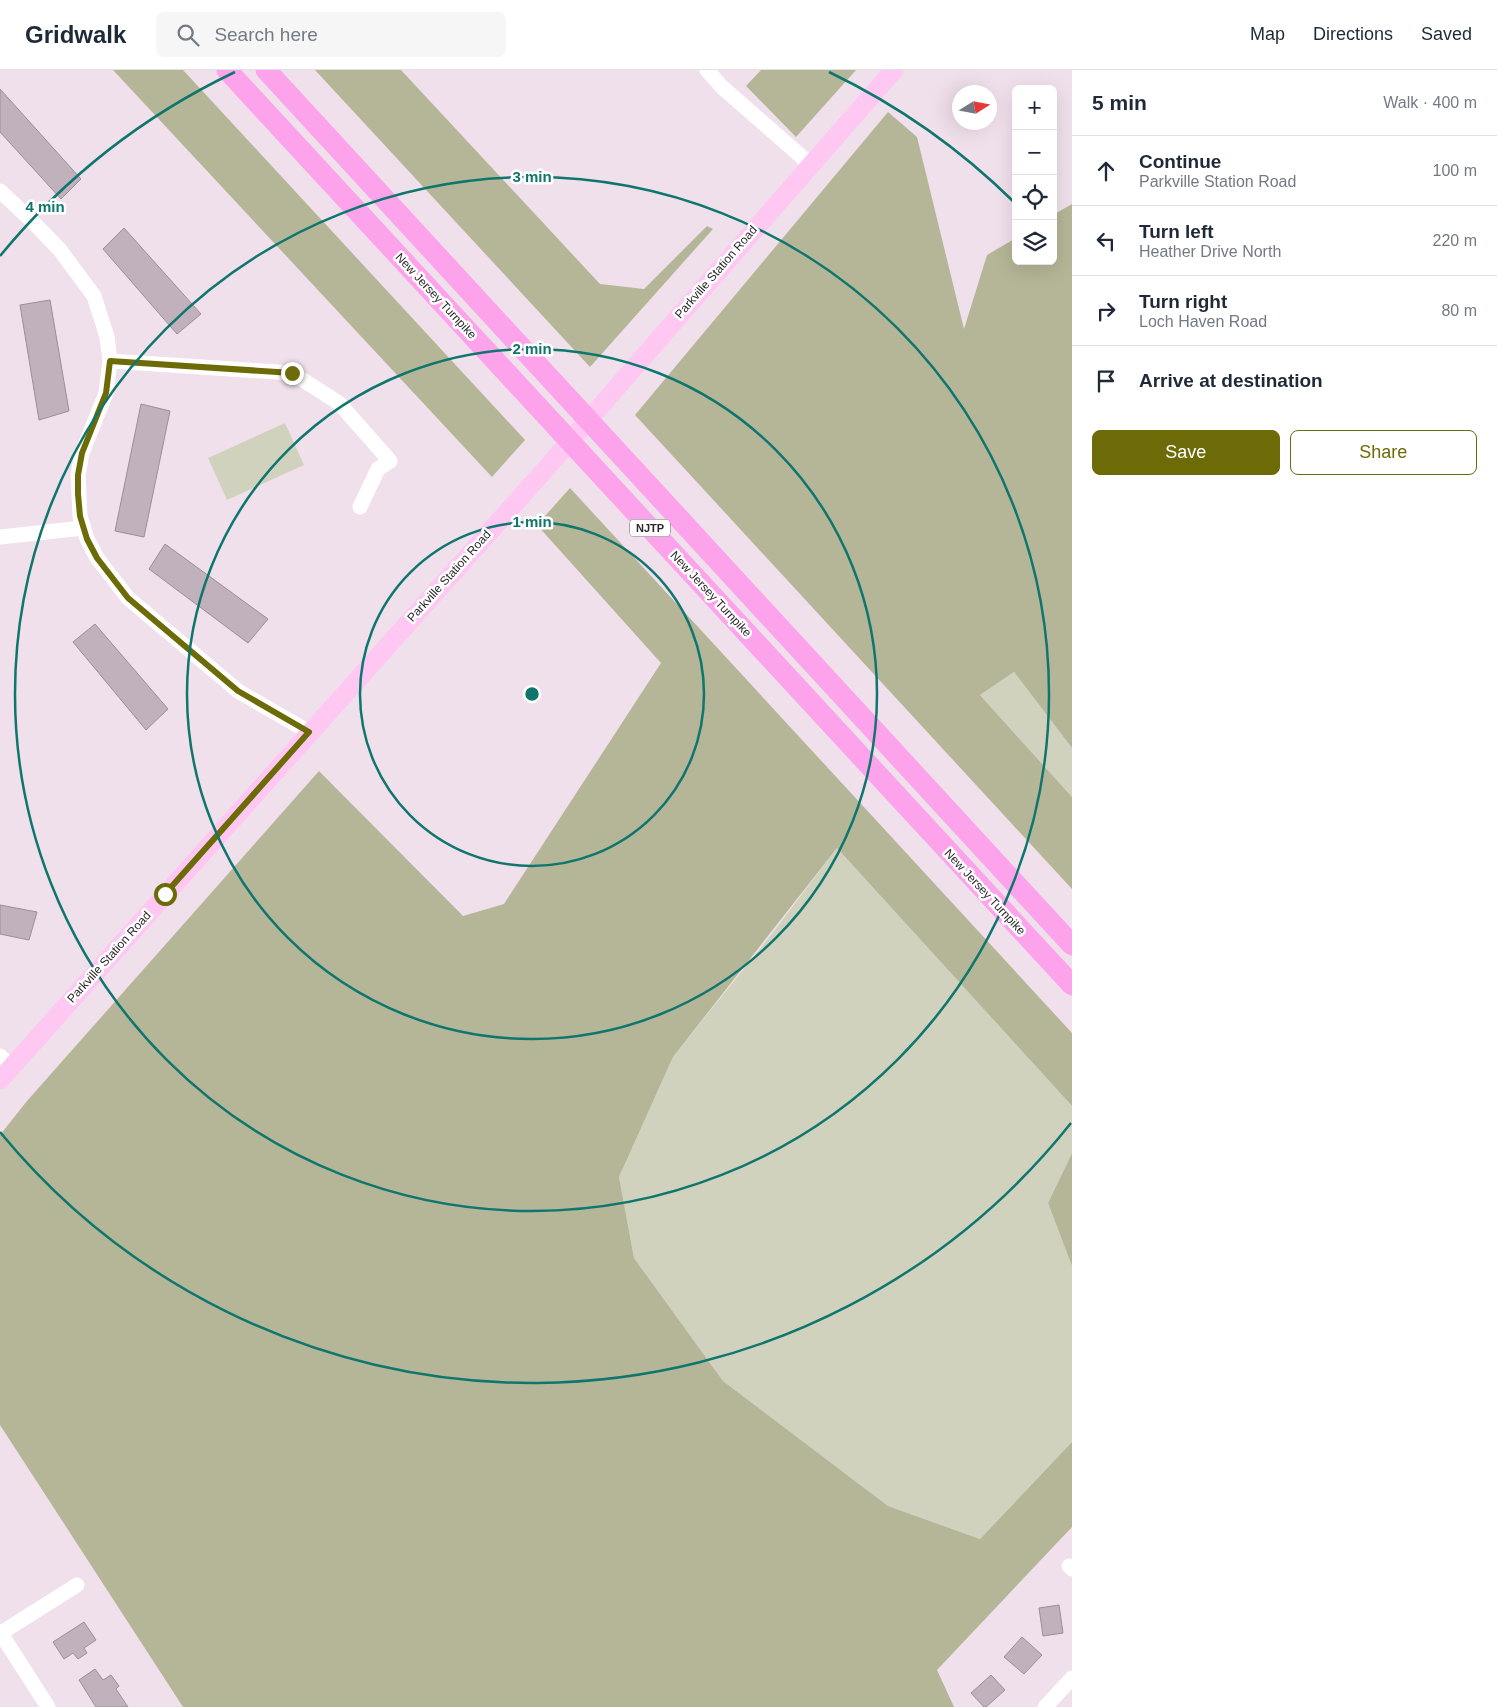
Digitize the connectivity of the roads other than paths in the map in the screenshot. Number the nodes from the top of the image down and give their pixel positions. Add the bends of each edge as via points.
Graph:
1 (228, 70) edge
2 (266, 70) edge
3 (707, 70) edge
4 (894, 70) edge
5 (810, 164) junction
6 (0, 191) edge
7 (110, 361) junction
8 (360, 507) dead end
9 (83, 528) junction
10 (0, 537) edge
11 (309, 732) junction
12 (1072, 945) edge
13 (1072, 986) edge
14 (4, 1067) edge
15 (77, 1586) dead end
16 (0, 1633) edge
17 (1072, 1678) edge
18 (48, 1707) edge
19 (1045, 1707) edge

1 - 13 highway, New Jersey Turnpike / NJTP
2 - 12 highway, NJTP
3 - 5 street
4 - 5 main road, Parkville Station Road
5 - 11 main road, Parkville Station Road via 543,472
6 - 7 street via 60,250 94,296 107,337
7 - 8 street via 292,373 339,403 390,460 378,469
7 - 9 street via 106,393 82,453 78,475
9 - 10 street
9 - 11 street via 97,558 128,598 238,691
11 - 14 main road, Parkville Station Road
15 - 16 street
16 - 18 street
17 - 19 street

